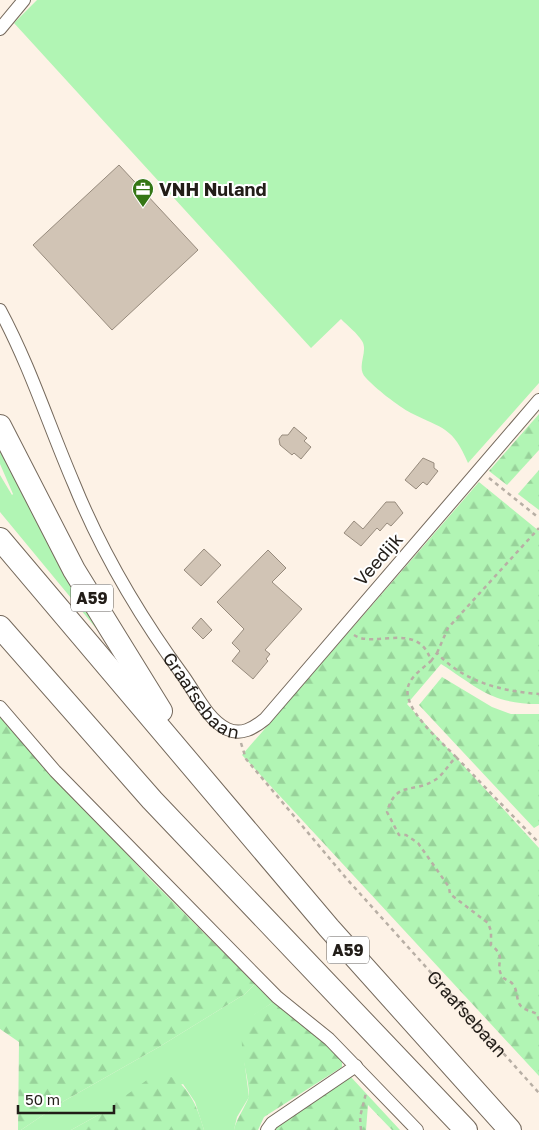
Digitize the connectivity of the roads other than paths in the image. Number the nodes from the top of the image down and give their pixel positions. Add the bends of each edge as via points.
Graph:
1 (24, 0) edge
2 (0, 29) edge
3 (0, 310) edge
4 (539, 400) edge
5 (0, 426) edge
6 (0, 539) edge
7 (0, 627) edge
8 (0, 707) edge
9 (238, 731) joint
10 (192, 766) junction
11 (356, 1066) junction
12 (267, 1130) edge
13 (418, 1130) edge
14 (466, 1130) edge
15 (510, 1130) edge

1 - 2 street
3 - 9 street, Graafsebaan via 35,385 74,485 112,564 148,628 212,716 229,730
4 - 9 street, Veedijk via 265,719
5 - 10 highway, A59 via 74,570
6 - 10 highway, A59
7 - 14 highway, A59 via 158,807
8 - 11 street via 55,771 277,997 329,1039
10 - 15 highway, A59 via 329,928
11 - 12 street via 272,1123
11 - 13 street

